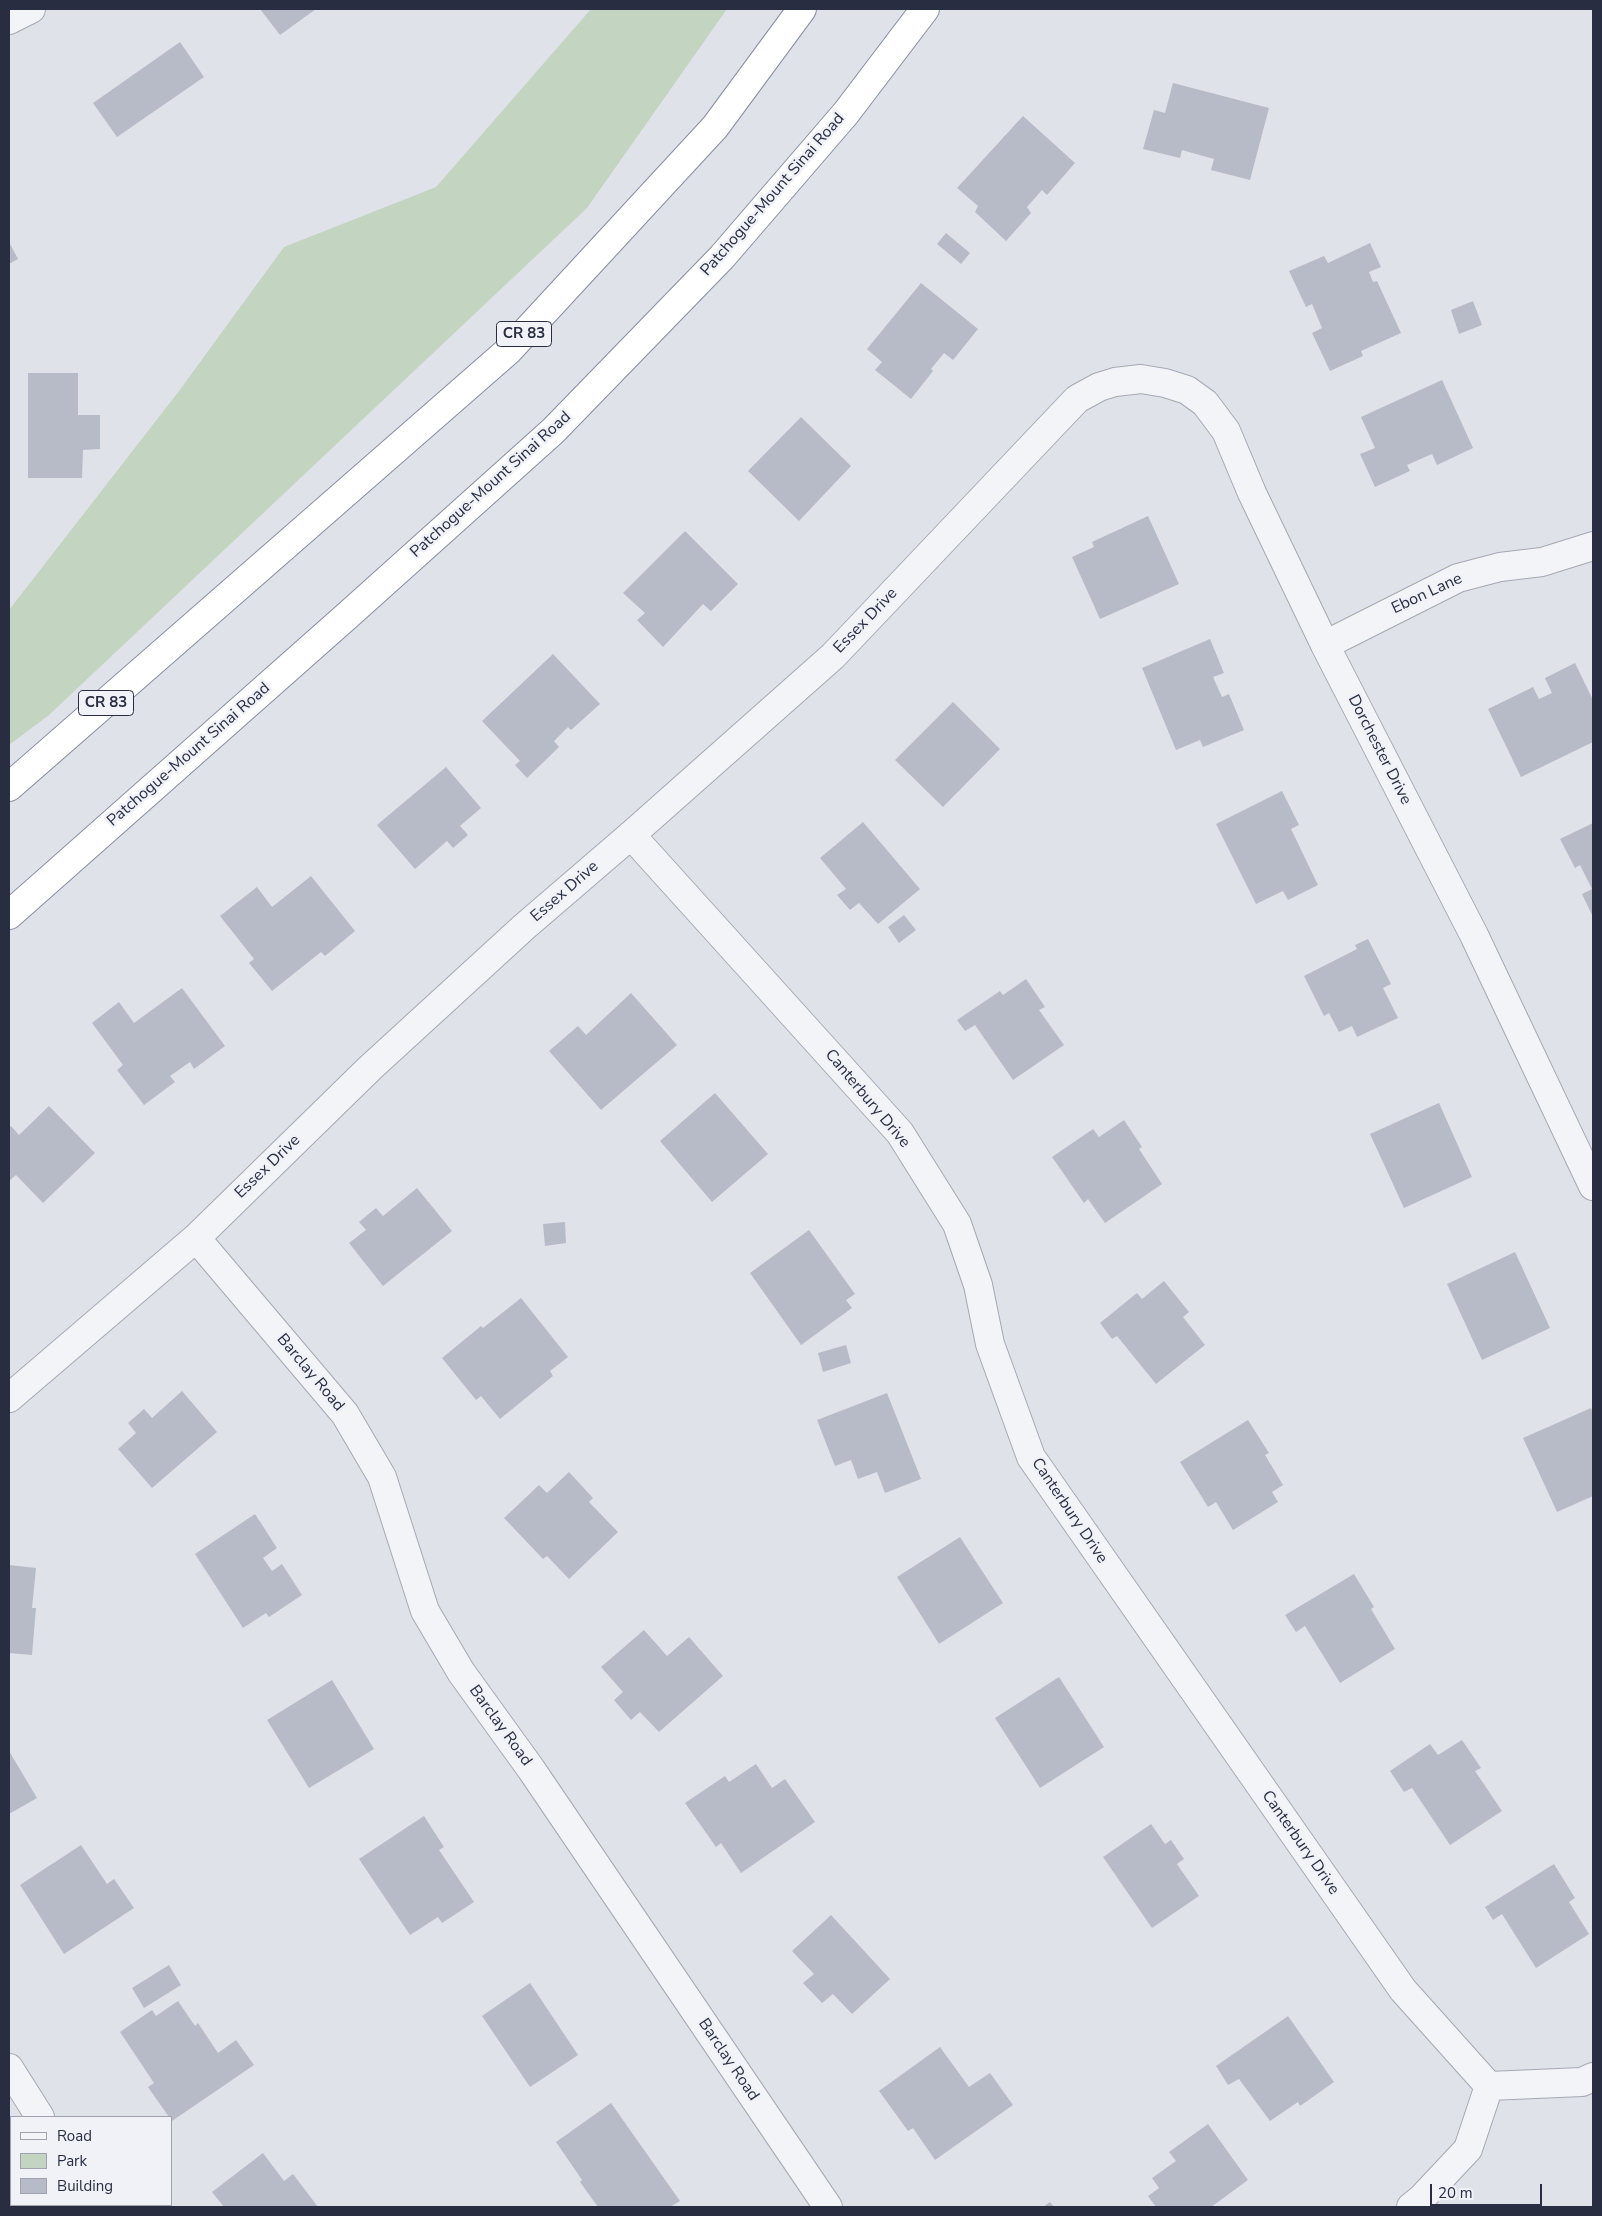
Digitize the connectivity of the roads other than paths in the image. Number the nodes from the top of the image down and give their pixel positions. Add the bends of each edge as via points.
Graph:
1 (31, 9) edge
2 (802, 9) edge
3 (925, 9) edge
4 (9, 20) edge
5 (1115, 382) joint
6 (1593, 546) edge
7 (1325, 645) junction
8 (9, 787) edge
9 (631, 835) junction
10 (9, 914) edge
11 (1593, 1186) edge
12 (196, 1238) junction
13 (9, 1398) edge
14 (9, 2068) edge
15 (1593, 2077) edge
16 (1489, 2086) junction
17 (39, 2116) edge
18 (828, 2207) edge
19 (1410, 2207) edge

1 - 4 street
2 - 8 highway, CR 83 via 715,127 508,351
3 - 10 highway, Patchogue-Mount Sinai Road via 846,113 722,257 553,431
5 - 7 street, Dorchester Drive via 1141,379 1165,383 1187,390 1205,403 1226,431
5 - 9 street, Essex Drive via 1077,399 833,656
6 - 7 street, Ebon Lane via 1542,562 1500,566 1458,578
7 - 11 street, Dorchester Drive via 1474,936
9 - 12 street, Essex Drive via 524,927 370,1068
9 - 16 street, Canterbury Drive via 900,1133 957,1224 978,1285 990,1344 1031,1457 1403,1990
12 - 13 street, Essex Drive
12 - 18 street, Barclay Road via 345,1414 382,1477 425,1611 461,1672
14 - 17 street
15 - 16 street via 1582,2082
16 - 19 street via 1468,2149

